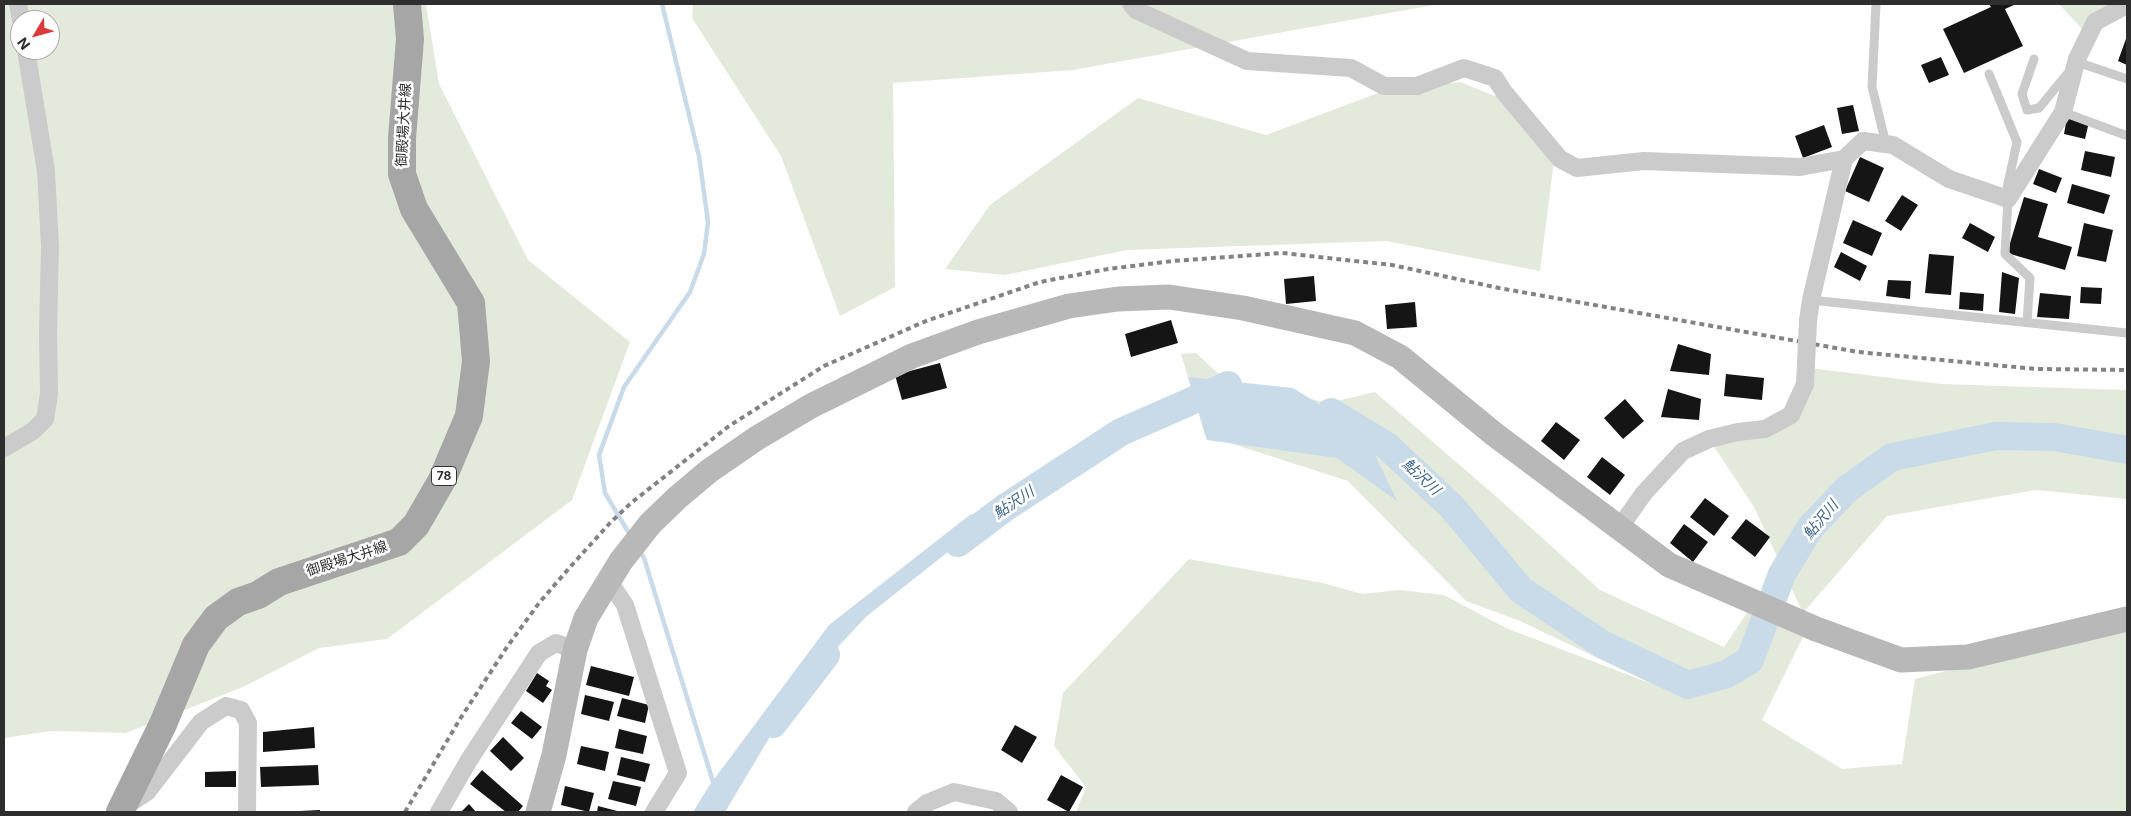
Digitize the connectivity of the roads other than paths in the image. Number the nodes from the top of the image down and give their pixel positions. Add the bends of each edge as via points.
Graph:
1 (407, 4) edge
2 (1131, 4) edge
3 (1876, 4) edge
4 (2127, 5) edge
5 (2034, 59) dead end
6 (28, 60) edge
7 (2077, 62) junction
8 (1989, 74) dead end
9 (2127, 79) edge
10 (2063, 112) junction
11 (2125, 135) dead end
12 (1886, 144) junction
13 (1844, 159) junction
14 (2007, 199) junction
15 (1811, 300) junction
16 (2027, 322) junction
17 (2127, 333) edge
18 (4, 448) edge
19 (1620, 527) junction
20 (615, 571) junction
21 (2127, 620) edge
22 (575, 650) junction
23 (121, 811) edge
24 (247, 812) edge
25 (439, 812) edge
26 (538, 812) edge
27 (654, 812) edge
28 (916, 812) edge
29 (1009, 812) edge

1 - 23 main road, 御殿場大井線 / 78 via 410,39 402,174 414,209 471,303 476,361 469,416 442,480 416,525 399,542 279,582 238,602 216,618 196,645
2 - 13 street via 1136,10 1247,61 1351,68 1384,86 1417,86 1464,68 1495,78 1560,159 1577,168 1644,161 1800,167
3 - 12 lane via 1872,87
4 - 7 street via 2095,22
5 - 7 lane via 2022,94 2027,110 2039,108
6 - 18 street via 46,171 50,247 50,394 44,419 33,431
7 - 9 lane
7 - 10 street
8 - 14 lane via 2017,142
10 - 11 lane
10 - 14 street
12 - 13 street via 1863,141
12 - 14 street via 1893,145 1949,179
13 - 15 street
14 - 16 lane via 2005,254 2030,278
15 - 16 lane
15 - 19 street, bridge via 1805,384 1791,416 1765,429 1709,439 1683,451 1644,493
16 - 17 lane
19 - 20 street via 1494,434 1400,358 1355,333 1243,308 1169,296 1069,306 978,332 912,356 811,406 709,471 650,524
19 - 21 street via 1669,565 1816,628 1901,660 1968,657
20 - 22 street via 586,618
20 - 27 street via 678,773
22 - 25 street via 556,643 539,653
22 - 26 street via 554,755
23 - 24 street via 147,792 201,722 226,706 241,710 248,723
28 - 29 street via 927,803 954,792 996,801

